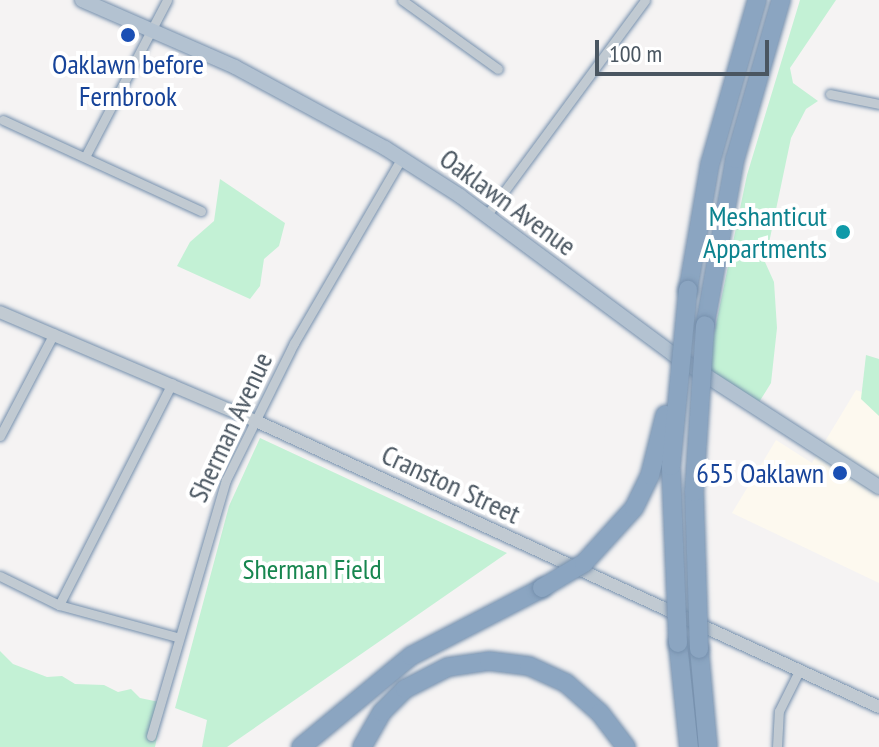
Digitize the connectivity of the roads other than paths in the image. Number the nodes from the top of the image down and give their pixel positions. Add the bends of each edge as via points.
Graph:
1 (82, 0) edge
2 (167, 0) edge
3 (402, 0) edge
4 (645, 0) edge
5 (757, 0) edge
6 (781, 0) edge
7 (151, 28) junction
8 (498, 69) dead end
9 (830, 94) dead end
10 (879, 104) edge
11 (3, 120) dead end
12 (85, 157) junction
13 (401, 159) junction
14 (201, 211) dead end
15 (486, 216) junction
16 (688, 290) junction
17 (0, 312) edge
18 (54, 333) junction
19 (172, 383) junction
20 (256, 421) junction
21 (0, 436) edge
22 (879, 487) edge
23 (0, 576) edge
24 (59, 605) junction
25 (177, 637) junction
26 (704, 651) junction
27 (799, 671) junction
28 (879, 707) edge
29 (151, 736) dead end
30 (301, 747) edge
31 (362, 747) edge
32 (626, 747) edge
33 (689, 747) edge
34 (708, 747) edge
35 (720, 747) edge
36 (777, 747) edge

1 - 7 main road, Oaklawn Avenue
2 - 7 street
3 - 8 street
4 - 15 street
5 - 16 highway via 710,164
6 - 26 highway, bridge via 735,159 705,325 694,543
7 - 12 street
7 - 13 main road, Oaklawn Avenue via 235,67
9 - 10 street
11 - 12 street
12 - 14 street
13 - 15 main road, Oaklawn Avenue
13 - 20 street, Sherman Avenue
15 - 22 main road, Oaklawn Avenue via 674,355
16 - 30 highway, bridge via 646,487 600,548 542,588 411,656
16 - 33 highway, bridge via 671,466 678,643
17 - 18 street, Cranston Street
18 - 19 street, Cranston Street
18 - 21 street
19 - 20 street, Cranston Street
19 - 24 street
20 - 25 street, Sherman Avenue via 216,505
20 - 27 street, Cranston Street
23 - 24 street
24 - 25 street
25 - 29 street, Sherman Avenue
26 - 34 highway
26 - 35 highway
27 - 28 street, Cranston Street
27 - 36 street via 779,711
31 - 32 highway via 382,712 413,684 448,667 489,661 529,666 566,683 600,713

